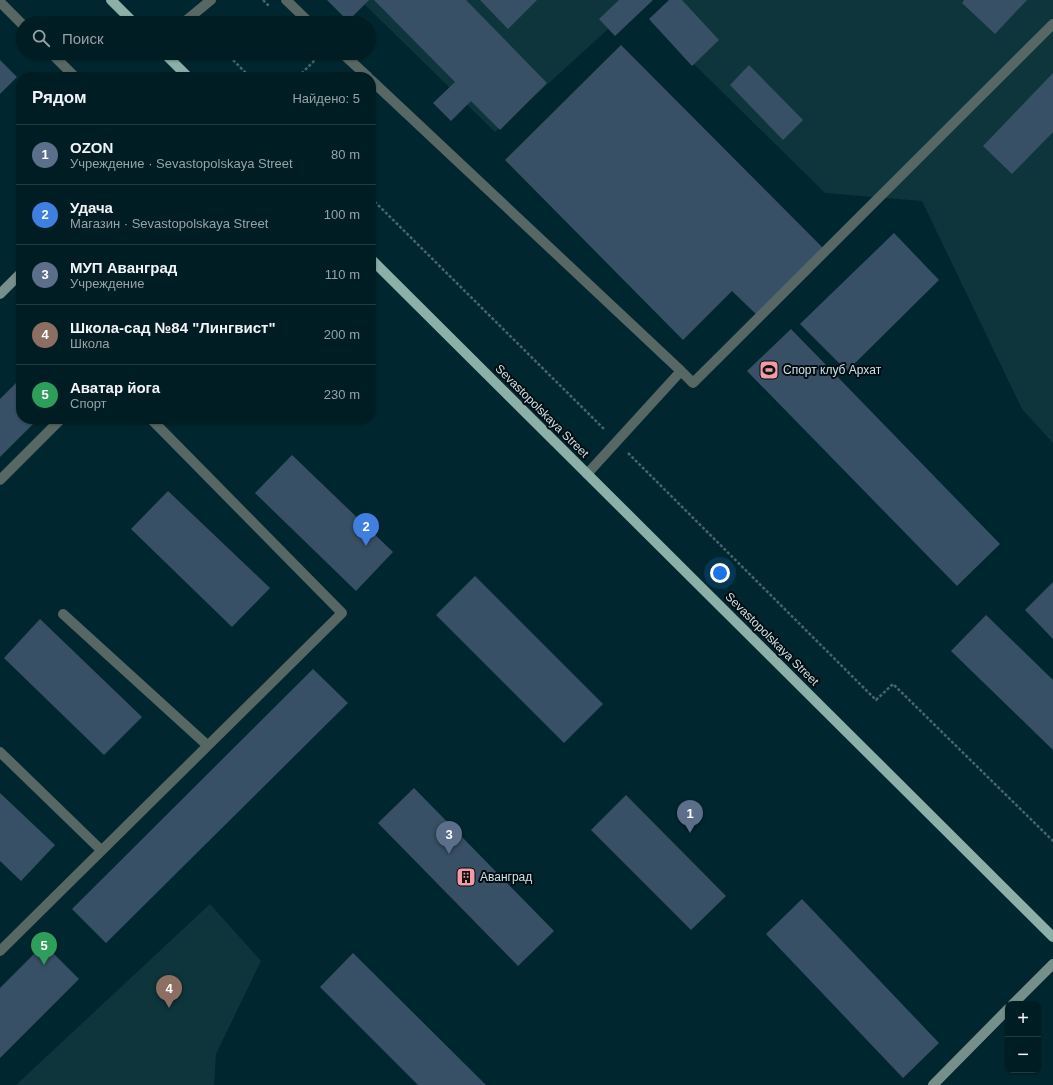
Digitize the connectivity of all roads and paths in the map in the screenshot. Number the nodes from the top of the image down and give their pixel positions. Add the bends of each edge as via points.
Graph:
1 (111, 0) edge
2 (211, 0) edge
3 (286, 0) edge
4 (0, 2) edge
5 (127, 16) edge
6 (192, 16) edge
7 (303, 16) edge
8 (16, 18) edge
9 (1053, 24) edge
10 (58, 60) edge
11 (171, 60) edge
12 (233, 60) edge
13 (315, 60) edge
14 (350, 60) edge
15 (70, 72) edge
16 (183, 72) edge
17 (245, 72) edge
18 (303, 72) edge
19 (363, 72) edge
20 (376, 85) edge
21 (376, 203) edge
22 (376, 264) edge
23 (16, 278) edge
24 (0, 294) edge
25 (681, 371) junction
26 (56, 424) edge
27 (156, 424) edge
28 (617, 442) junction
29 (587, 474) junction
30 (0, 480) edge
31 (62, 614) dead end
32 (207, 745) junction
33 (0, 752) edge
34 (1053, 841) edge
35 (101, 850) junction
36 (1053, 937) edge
37 (0, 951) edge
38 (1053, 964) edge
39 (1016, 1001) edge
40 (1005, 1012) edge
41 (933, 1085) edge

1 - 5 main road
2 - 6 street
3 - 7 street
4 - 8 street
9 - 25 street via 693,383
10 - 15 street
11 - 16 main road
12 - 17 path
13 - 18 path
14 - 19 street
20 - 25 street
21 - 28 path
22 - 29 main road, Sevastopolskaya Street
23 - 24 main road
25 - 28 street
26 - 30 street
27 - 32 street via 342,612
28 - 29 street
28 - 34 path via 876,700 893,684
29 - 36 main road, Sevastopolskaya Street
31 - 32 street
32 - 35 street
33 - 35 street
35 - 37 street
38 - 39 main road
40 - 41 main road

